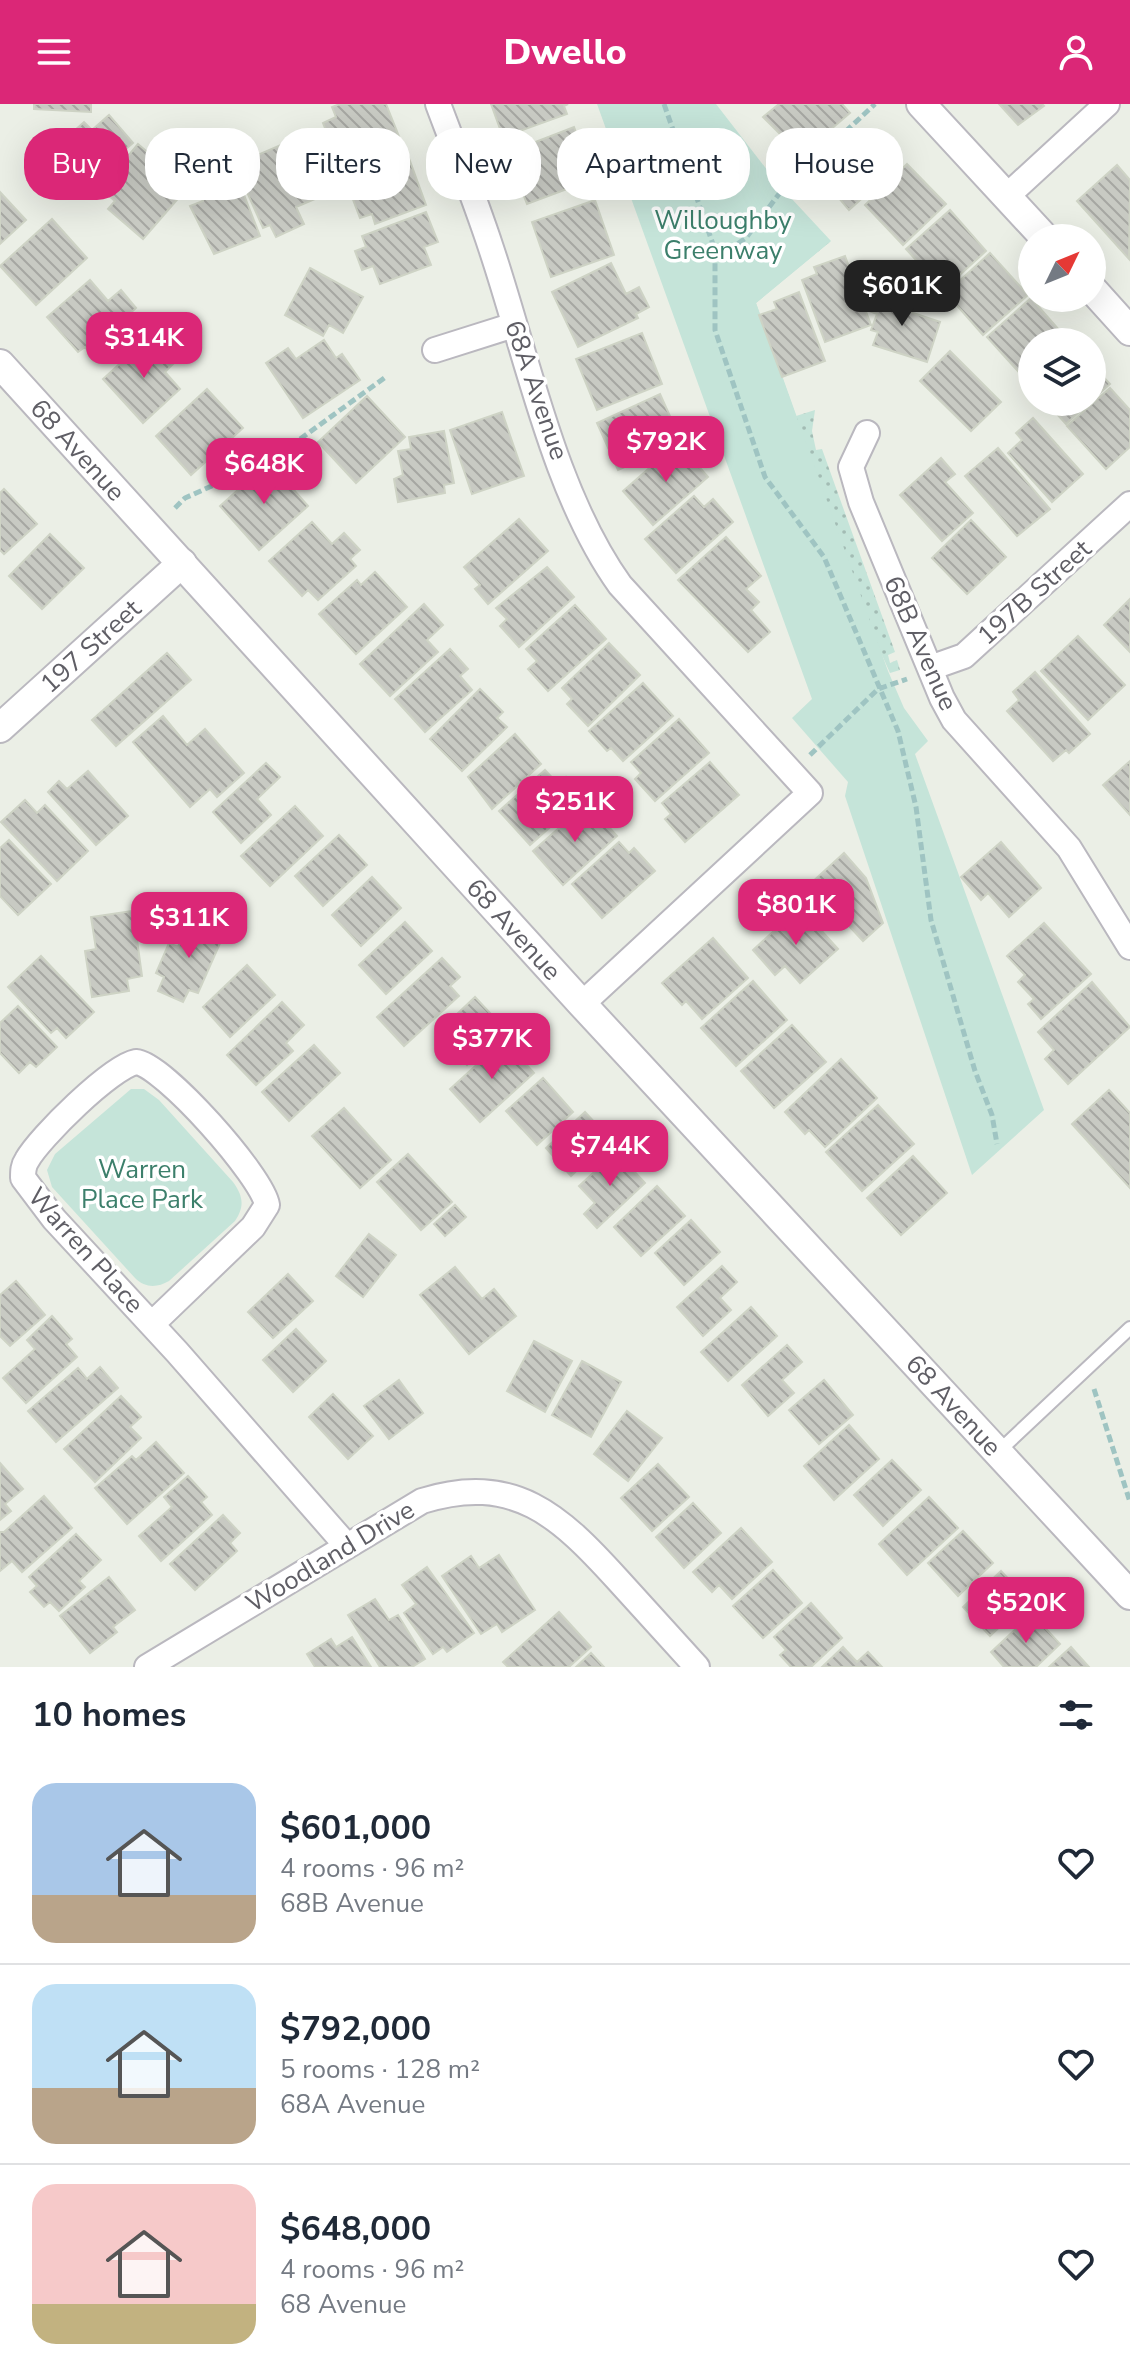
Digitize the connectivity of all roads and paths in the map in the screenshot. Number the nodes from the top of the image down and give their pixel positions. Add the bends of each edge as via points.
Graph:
1 (438, 104) edge
2 (664, 104) edge
3 (875, 104) edge
4 (921, 104) edge
5 (1107, 104) edge
6 (1007, 196) junction
7 (1032, 224) edge
8 (715, 250) junction
9 (1106, 304) edge
10 (514, 325) junction
11 (1130, 331) edge
12 (435, 350) dead end
13 (0, 364) edge
14 (387, 376) dead end
15 (867, 433) dead end
16 (1130, 504) edge
17 (175, 508) dead end
18 (182, 563) junction
19 (930, 668) junction
20 (905, 679) dead end
21 (878, 689) junction
22 (0, 728) edge
23 (806, 759) dead end
24 (1130, 947) edge
25 (582, 1004) junction
26 (997, 1144) dead end
27 (152, 1324) junction
28 (1130, 1328) edge
29 (1092, 1385) dead end
30 (998, 1452) junction
31 (1130, 1502) edge
32 (347, 1546) junction
33 (1130, 1595) edge
34 (147, 1667) edge
35 (697, 1667) edge

1 - 10 street, 68A Avenue
2 - 8 path
3 - 8 path via 779,194 746,238
4 - 6 street
5 - 6 street
6 - 7 street
8 - 21 path via 715,330 765,477 824,557
9 - 11 street
10 - 12 street
10 - 25 street, 68A Avenue via 566,478 603,560 810,793
13 - 18 street, 68 Avenue
14 - 17 path via 274,458 185,498
15 - 19 street, 68B Avenue via 851,467
16 - 19 street, 197B Street via 964,656
18 - 22 street, 197 Street
18 - 25 street, 68 Avenue
19 - 24 street, 68B Avenue via 954,720 1069,848
20 - 21 path
21 - 23 path
21 - 26 path via 898,731 918,819 931,920
25 - 30 street, 68 Avenue
27 - 27 street, Warren Place via 253,1227 267,1205 254,1177 212,1129 161,1074 136,1062 110,1077 59,1124 23,1172 34,1196
27 - 32 street, Warren Place
28 - 30 lane
29 - 31 path
30 - 33 street, 68 Avenue
32 - 34 street, Woodland Drive
32 - 35 street, Woodland Drive via 440,1495 479,1490 519,1499 575,1534

